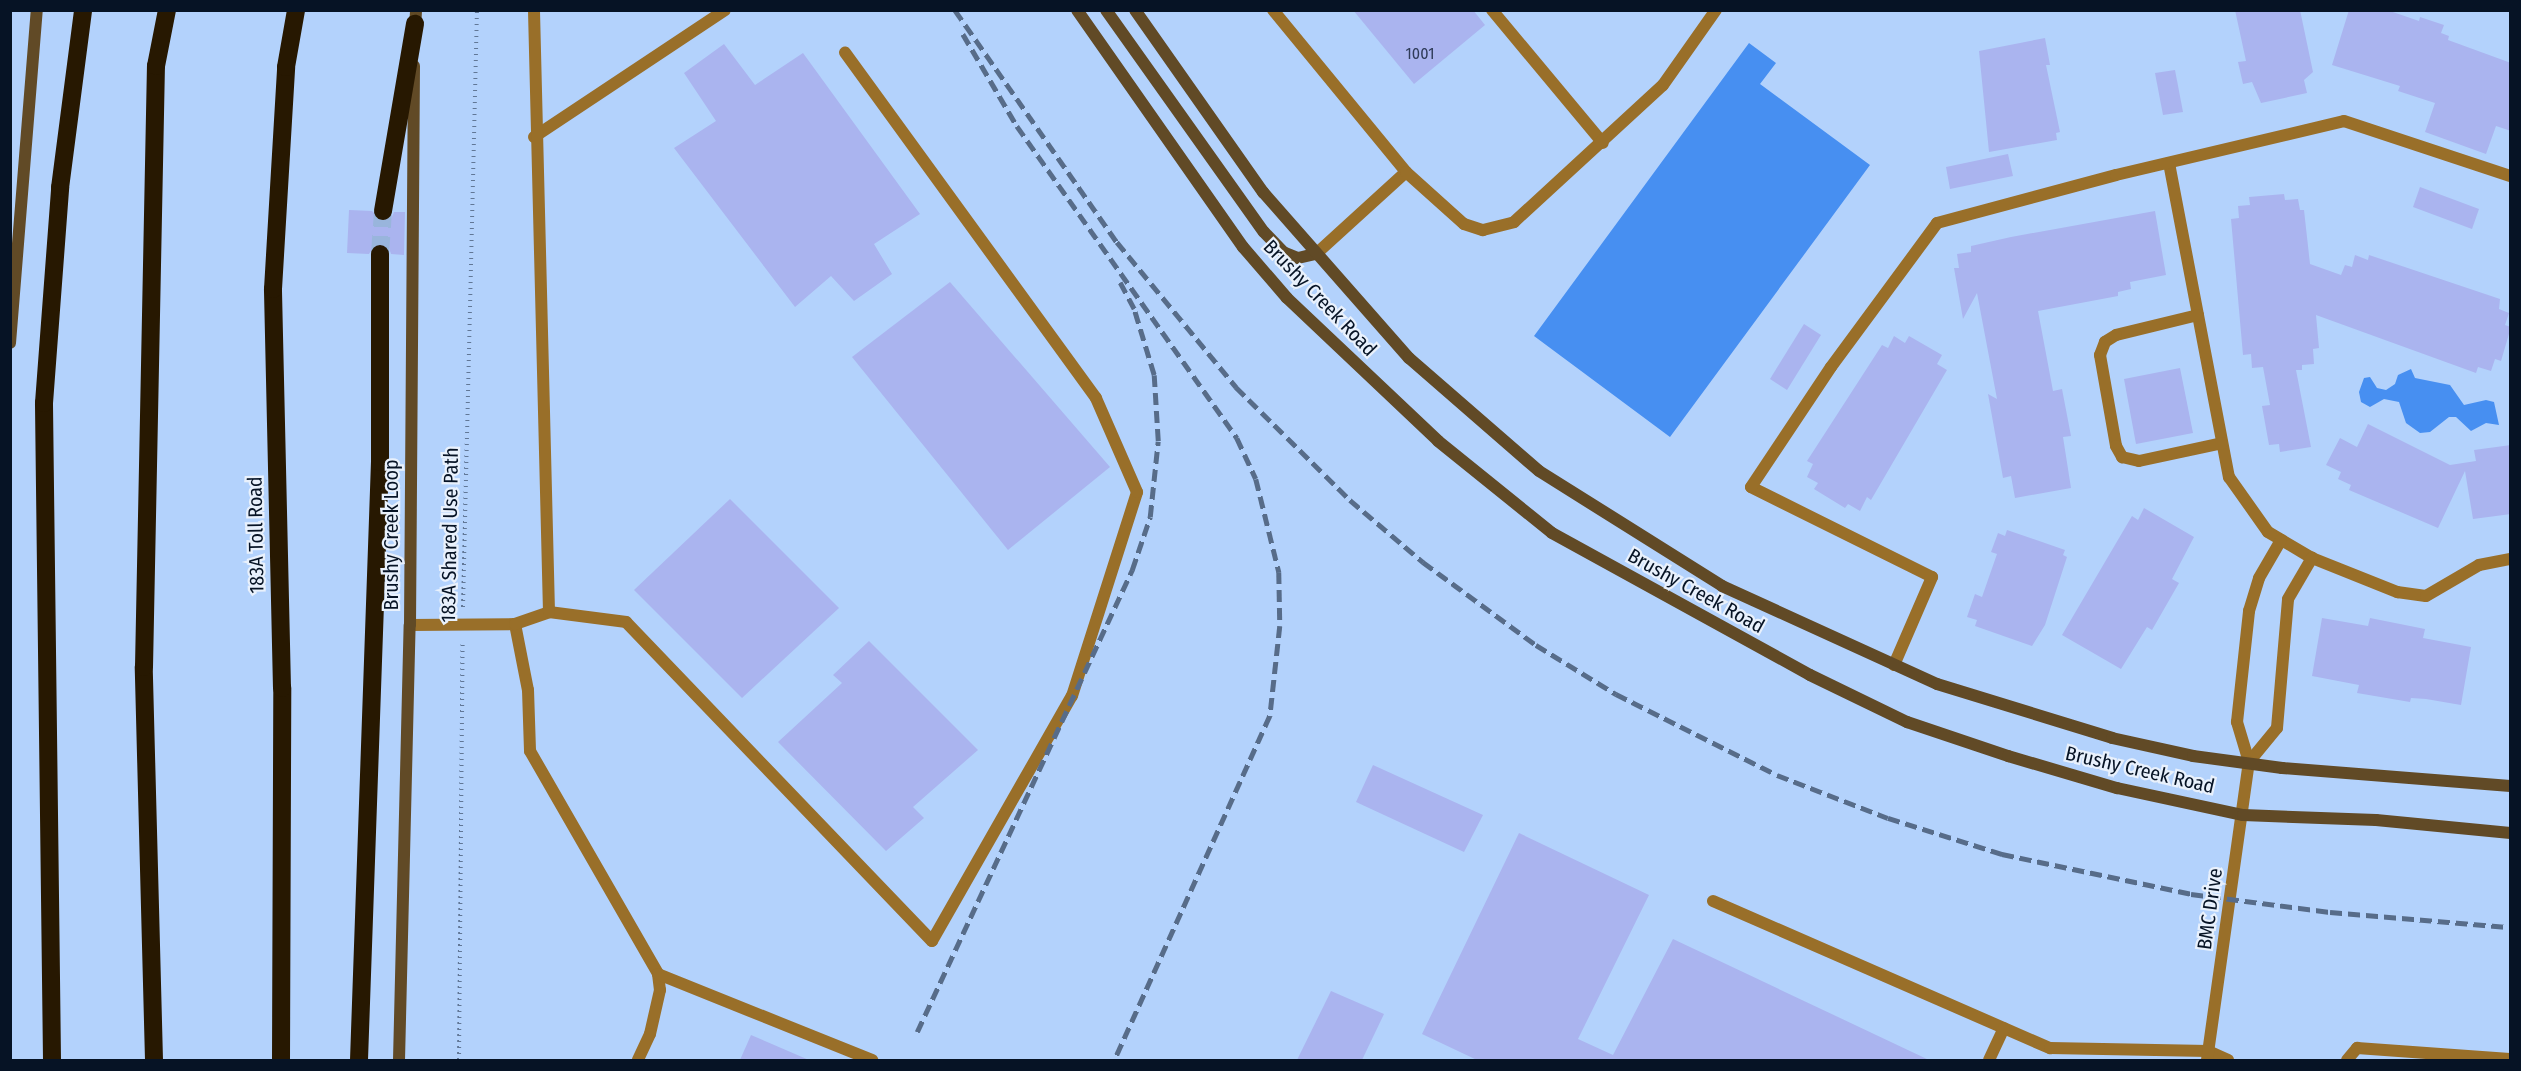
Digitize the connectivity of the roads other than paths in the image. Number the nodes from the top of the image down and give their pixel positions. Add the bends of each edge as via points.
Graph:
1 (37, 10) edge
2 (83, 10) edge
3 (167, 10) edge
4 (296, 10) edge
5 (534, 10) edge
6 (725, 10) edge
7 (1077, 10) edge
8 (1106, 10) edge
9 (1135, 10) edge
10 (1273, 10) edge
11 (1492, 10) edge
12 (1716, 10) edge
13 (415, 17) edge
14 (845, 52) dead end
15 (534, 137) junction
16 (1603, 143) junction
17 (2169, 163) junction
18 (1406, 172) junction
19 (2511, 176) edge
20 (383, 211) tunnel mouth
21 (380, 254) tunnel mouth
22 (1316, 254) junction
23 (2198, 315) junction
24 (10, 343) edge
25 (2222, 442) junction
26 (2281, 540) junction
27 (2312, 558) junction
28 (2511, 559) edge
29 (549, 612) junction
30 (516, 624) junction
31 (410, 625) junction
32 (1894, 665) junction
33 (2249, 762) junction
34 (2511, 786) edge
35 (2243, 814) junction
36 (2511, 833) edge
37 (1713, 901) dead end
38 (658, 974) junction
39 (2004, 1028) junction
40 (2080, 1048) junction
41 (2208, 1056) edge
42 (2511, 1059) edge
43 (52, 1060) edge
44 (154, 1060) edge
45 (280, 1060) edge
46 (359, 1060) edge
47 (399, 1060) edge
48 (638, 1060) edge
49 (872, 1060) edge
50 (1989, 1060) edge
51 (2075, 1060) edge
52 (2228, 1060) edge
53 (2347, 1060) edge

1 - 24 main road
2 - 43 highway via 60,188 44,403
3 - 44 highway via 156,66 144,667
4 - 45 highway, 183A Toll Road via 286,67 273,289 282,688
5 - 15 street
6 - 15 street
7 - 35 main road, Brushy Creek Road via 1243,247 1287,298 1438,441 1552,533 1810,675 1907,722 2117,788
8 - 22 main road via 1264,232 1283,252 1298,258
9 - 22 main road, Brushy Creek Road via 1263,192
10 - 18 street
11 - 16 street
12 - 16 street via 1663,85
13 - 20 highway
13 - 31 main road, Brushy Creek Loop
14 - 29 street via 1096,398 1137,492 1072,696 932,941 626,622
15 - 29 street
16 - 18 street via 1514,222 1483,230 1464,224
17 - 19 street via 2344,121
17 - 23 street
17 - 32 street via 1937,223 1831,367 1751,487 1932,577
18 - 22 street
21 - 46 highway via 380,462
22 - 32 main road, Brushy Creek Road via 1409,358 1539,471 1722,586
23 - 25 street
23 - 25 street via 2116,335 2105,342 2100,355 2116,446 2122,457 2139,461
25 - 26 street via 2229,477 2268,532
26 - 27 street
26 - 33 street via 2259,579 2249,611 2237,722
27 - 28 street via 2397,592 2426,596 2479,565
27 - 33 street via 2288,599 2277,728
29 - 30 street
30 - 31 street
30 - 38 street via 528,690 530,751
31 - 47 main road, Brushy Creek Loop
32 - 33 main road, Brushy Creek Road via 1937,684 2112,738 2193,756
33 - 34 main road, Brushy Creek Road
33 - 35 street, BMC Drive
35 - 36 main road, Brushy Creek Road via 2376,820
35 - 41 street, BMC Drive
37 - 39 street
38 - 48 street via 660,990 650,1034
38 - 49 street
39 - 40 street via 2050,1048
39 - 50 street
40 - 41 street
40 - 51 street
41 - 52 street
42 - 53 street via 2357,1048

